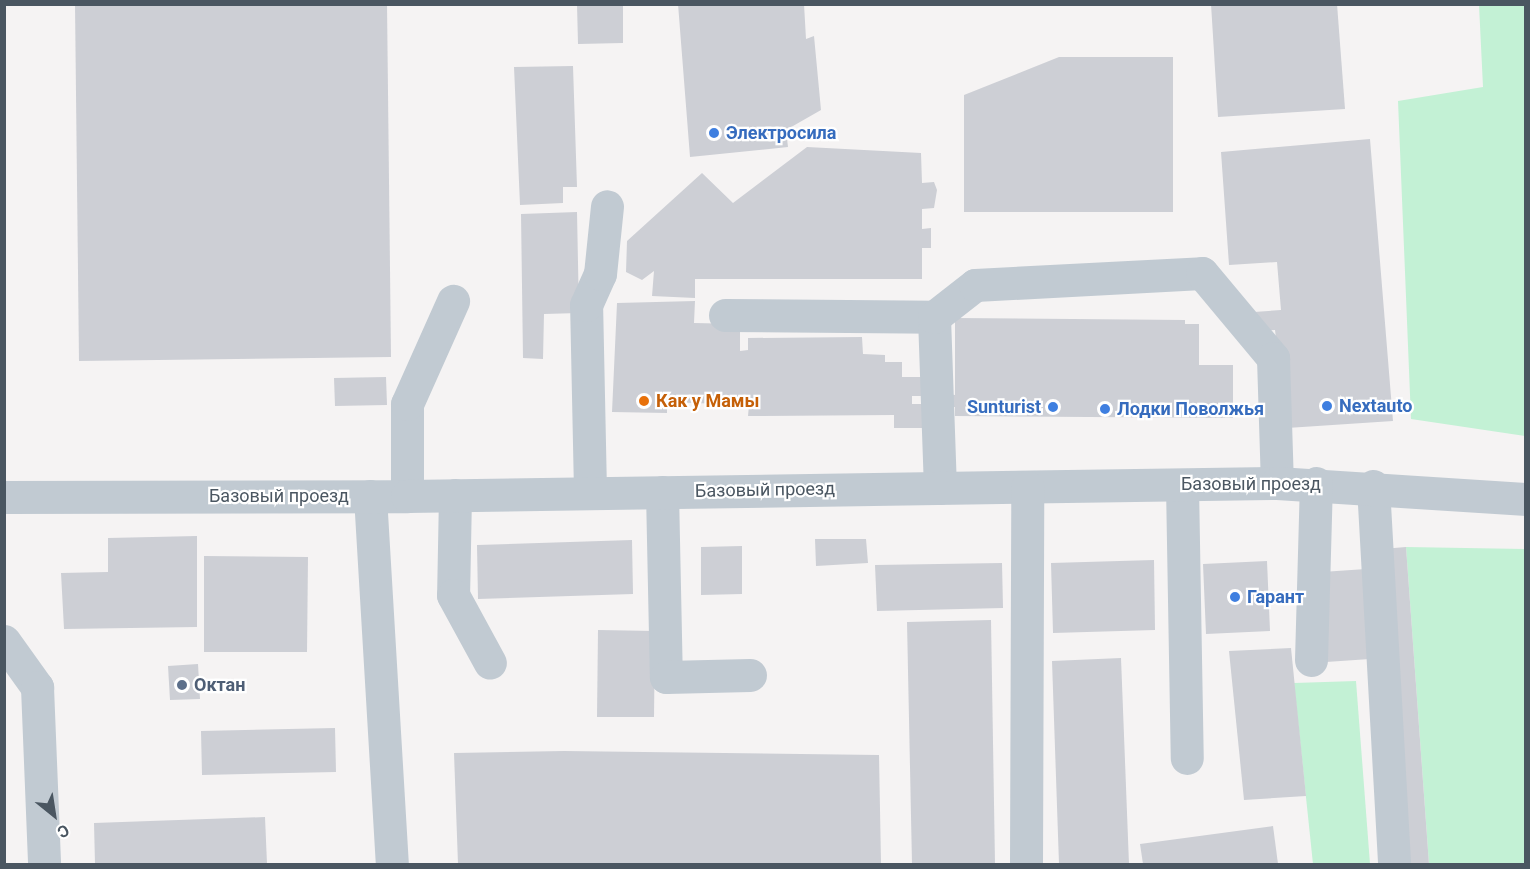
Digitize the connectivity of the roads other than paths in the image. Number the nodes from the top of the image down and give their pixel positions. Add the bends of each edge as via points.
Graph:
1 (607, 206) dead end
2 (453, 301) dead end
3 (725, 315) dead end
4 (934, 317) junction
5 (1277, 483) junction
6 (1316, 483) junction
7 (1182, 485) junction
8 (1373, 486) junction
9 (1027, 487) junction
10 (940, 488) junction
11 (590, 491) junction
12 (662, 492) junction
13 (455, 495) junction
14 (369, 496) junction
15 (407, 496) junction
16 (4, 497) edge
17 (1526, 499) edge
18 (4, 641) edge
19 (1311, 660) dead end
20 (490, 663) dead end
21 (750, 675) dead end
22 (1187, 758) dead end
23 (44, 864) edge
24 (392, 864) edge
25 (1026, 864) edge
26 (1394, 864) edge

1 - 11 street via 600,274 586,305
2 - 15 street via 407,405
3 - 4 street
4 - 5 street via 975,285 1202,273 1273,358
4 - 10 street
5 - 6 street, Базовый проезд
5 - 7 street, Базовый проезд
6 - 8 street, Базовый проезд
6 - 19 street
7 - 9 street, Базовый проезд
7 - 22 street
8 - 17 street, Базовый проезд
8 - 26 street
9 - 10 street, Базовый проезд
9 - 25 street
10 - 12 street, Базовый проезд
11 - 12 street, Базовый проезд
11 - 13 street, Базовый проезд
12 - 21 street via 666,677
13 - 15 street, Базовый проезд
13 - 20 street via 453,595
14 - 15 street, Базовый проезд
14 - 16 street, Базовый проезд
14 - 24 street
18 - 23 street via 37,687

